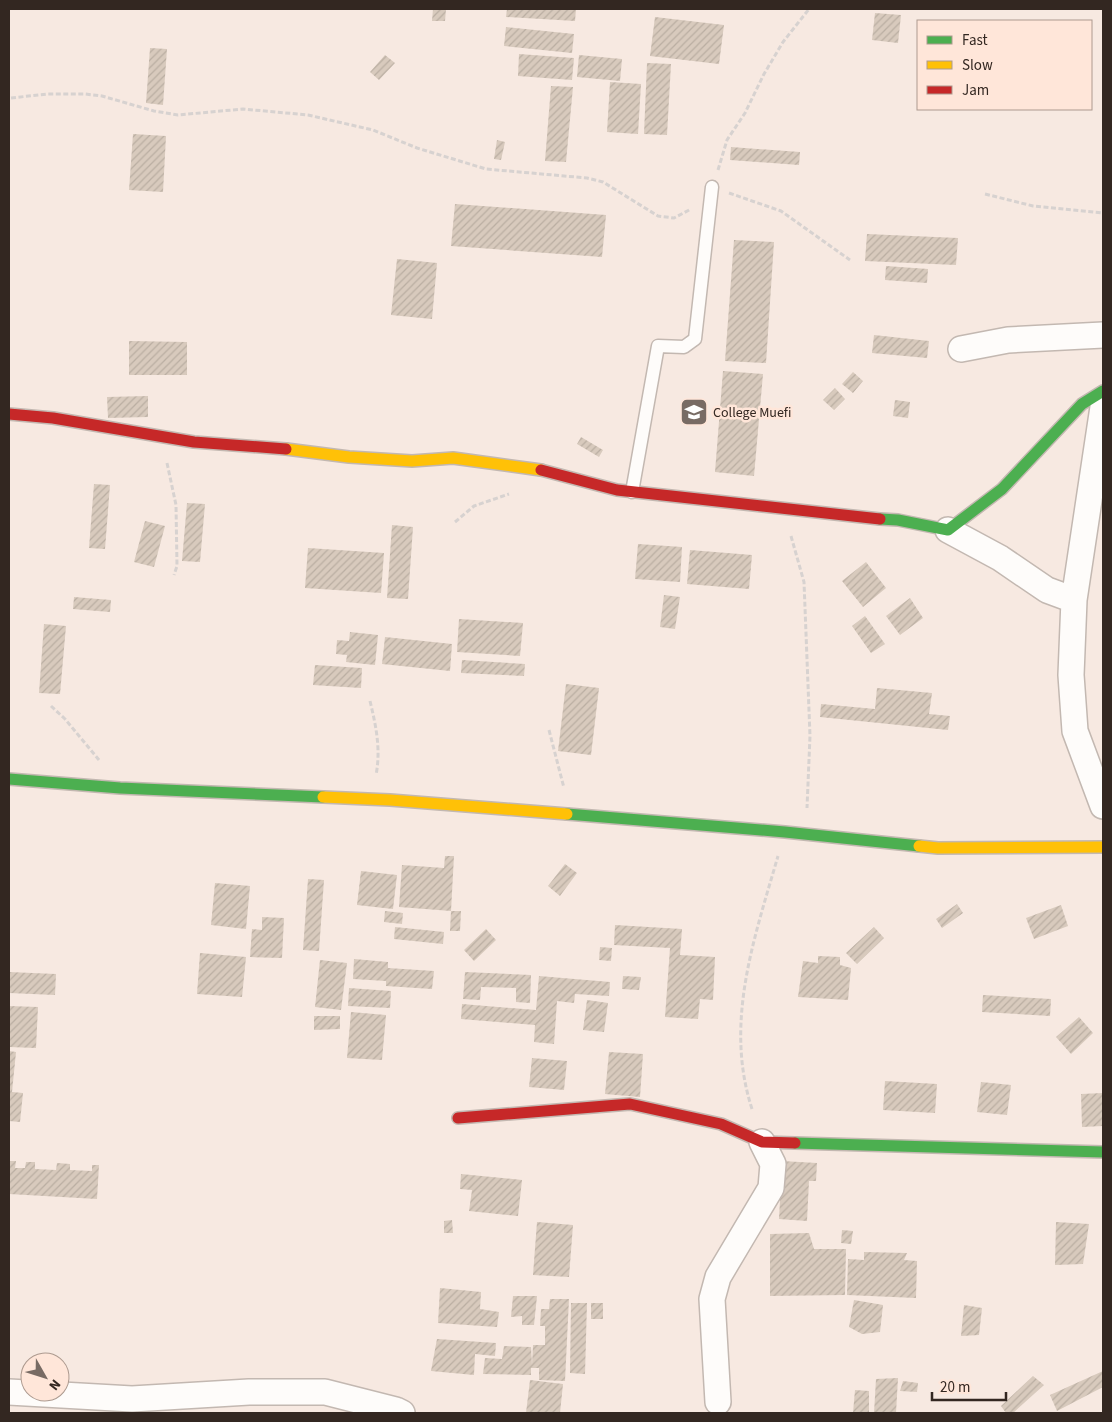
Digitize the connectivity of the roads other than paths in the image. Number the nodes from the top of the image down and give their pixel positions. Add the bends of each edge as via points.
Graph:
1 (712, 187) road end
2 (1103, 335) edge
3 (961, 348) dead end
4 (1103, 391) edge
5 (1103, 407) edge
6 (9, 414) edge
7 (632, 492) junction
8 (1097, 506) edge
9 (948, 530) junction
10 (1074, 600) junction
11 (9, 778) edge
12 (1103, 806) edge
13 (1103, 847) edge
14 (458, 1118) dead end
15 (762, 1142) junction
16 (1103, 1152) edge
17 (9, 1392) edge
18 (718, 1402) dead end
19 (402, 1413) edge

1 - 7 lane via 695,340 684,347 658,346
2 - 3 street via 1008,340
4 - 9 street via 1082,404 1002,488
5 - 8 street
6 - 7 street via 166,437 349,457 412,462 453,458 542,470
7 - 9 street via 863,520 898,520
8 - 10 street
9 - 10 street via 1000,558 1047,590
10 - 12 street via 1071,675 1075,731
11 - 13 street via 120,788 390,800 785,832 938,848
14 - 15 street via 630,1104 722,1124
15 - 16 street
15 - 18 street via 773,1164 770,1188 718,1277 712,1299
17 - 19 street via 132,1399 248,1392 325,1392

